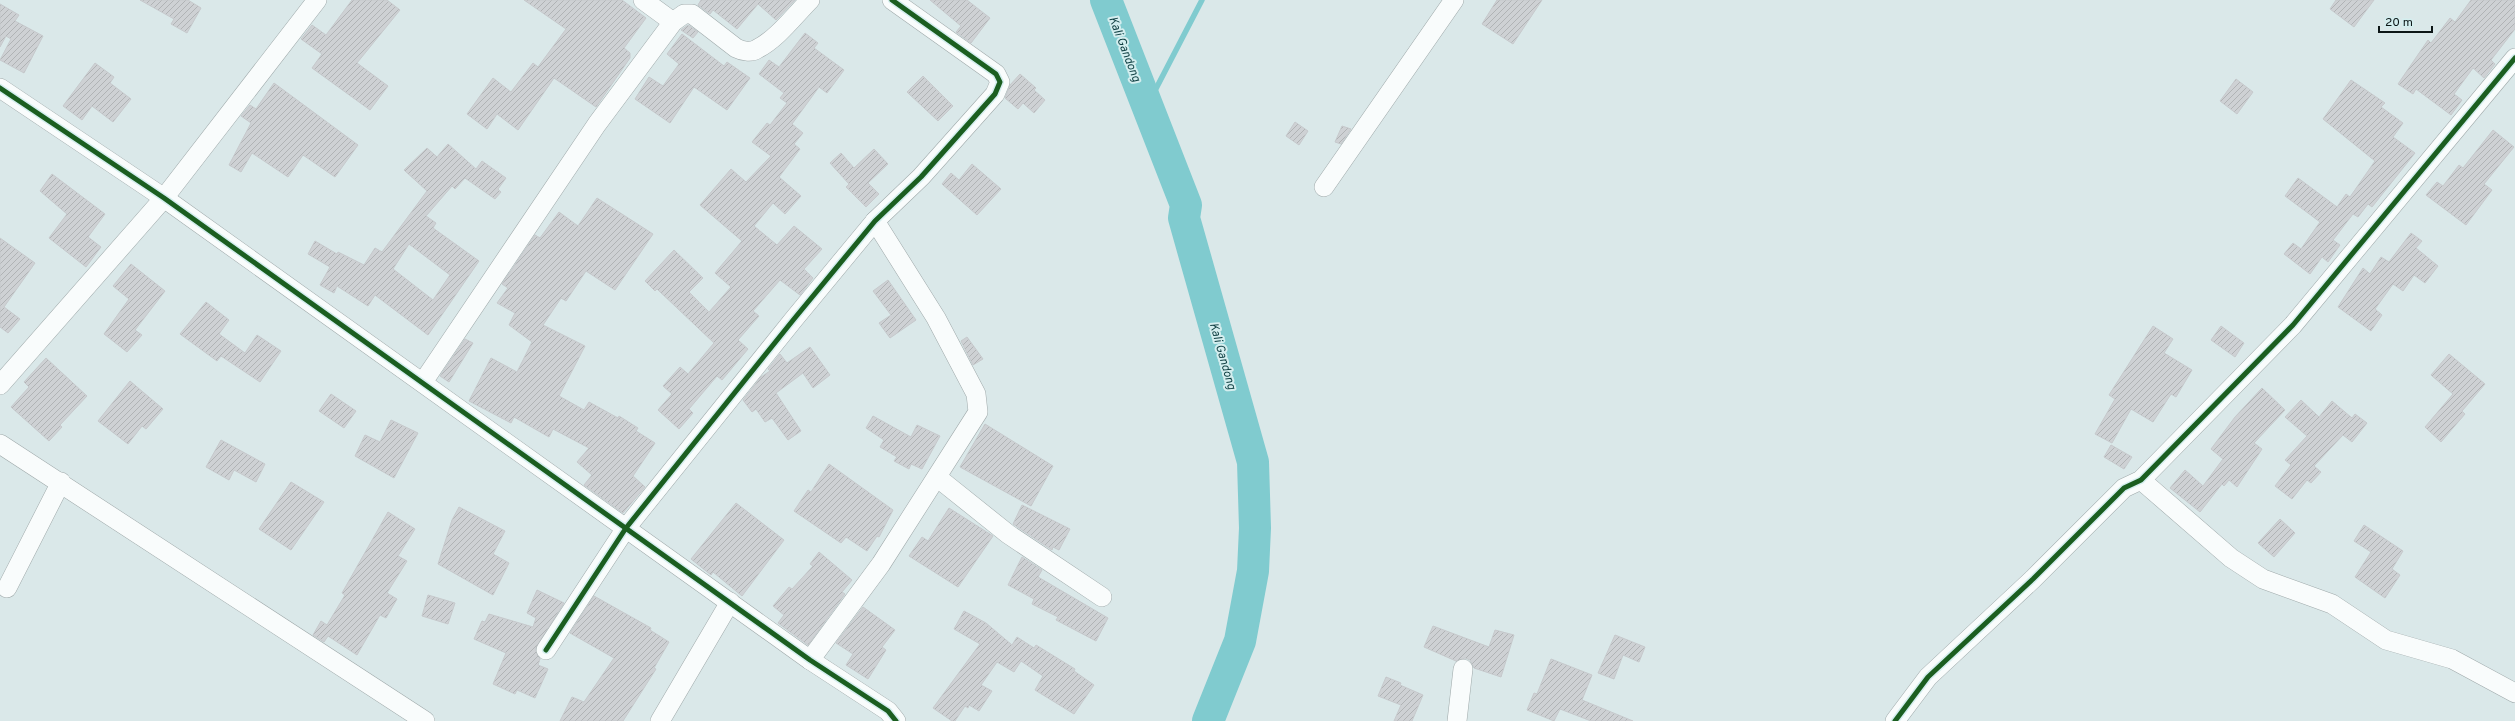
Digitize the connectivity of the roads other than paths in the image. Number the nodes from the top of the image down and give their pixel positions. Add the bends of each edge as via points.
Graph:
1 (317, 0) edge
2 (643, 0) edge
3 (810, 0) edge
4 (892, 0) edge
5 (1454, 0) edge
6 (673, 22) junction
7 (2515, 58) edge
8 (0, 88) edge
9 (1324, 187) dead end
10 (164, 198) junction
11 (876, 220) junction
12 (423, 382) junction
13 (0, 385) edge
14 (0, 444) edge
15 (938, 478) junction
16 (2141, 480) junction
17 (61, 482) junction
18 (626, 528) junction
19 (7, 588) dead end
20 (1102, 597) dead end
21 (730, 602) junction
22 (546, 650) dead end
23 (810, 660) junction
24 (1463, 669) dead end
25 (2515, 693) edge
26 (425, 721) edge
27 (660, 721) edge
28 (896, 721) edge
29 (1457, 721) edge
30 (1895, 721) edge

1 - 10 street
2 - 6 street
3 - 6 street via 773,37 756,50 743,51 736,48 692,14 684,14
4 - 11 street via 996,74 1000,82 995,94 921,177
5 - 9 street
6 - 12 street via 597,124
7 - 16 street via 2293,325
8 - 10 street
10 - 12 street
10 - 13 street
11 - 15 street via 936,318 976,394 978,412
11 - 18 street
12 - 18 street
14 - 17 street
15 - 20 street via 1008,534
15 - 23 street via 881,564
16 - 25 street via 2231,558 2263,579 2332,604 2386,640 2452,659
16 - 30 street via 2124,488 2033,579 1928,677
17 - 19 street
17 - 26 street
18 - 21 street
18 - 22 street
21 - 23 street
21 - 27 street
23 - 28 street via 888,711
24 - 29 street

